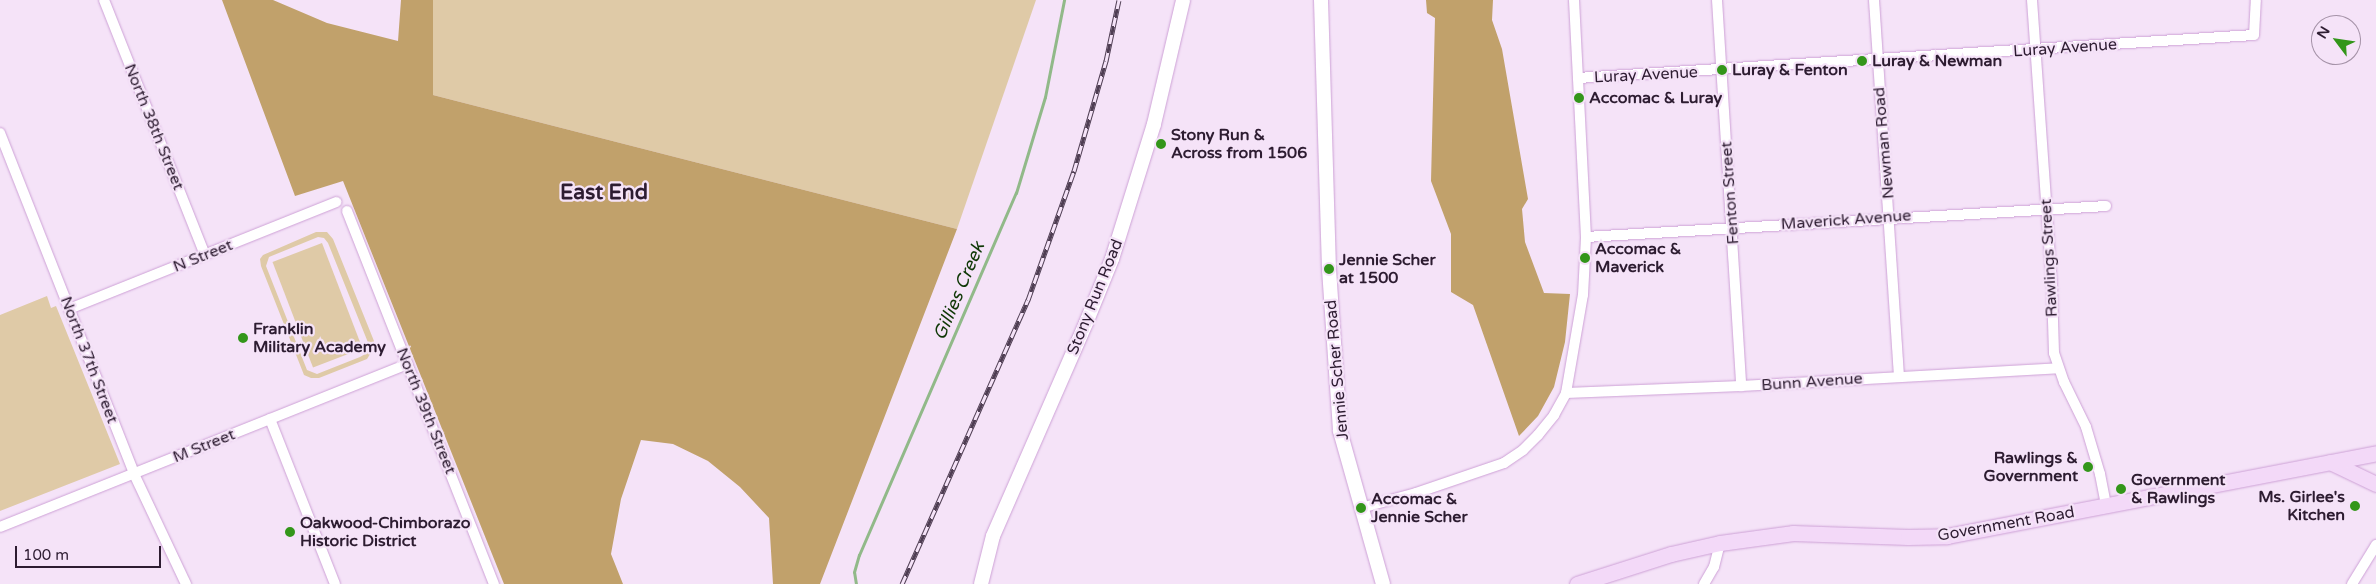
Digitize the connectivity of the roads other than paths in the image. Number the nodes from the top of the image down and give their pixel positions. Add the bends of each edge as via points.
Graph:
1 (104, 0) edge
2 (1183, 0) edge
3 (1321, 0) edge
4 (1574, 0) edge
5 (1717, 0) edge
6 (1874, 0) edge
7 (2032, 0) edge
8 (2256, 0) edge
9 (2035, 50) junction
10 (1877, 60) junction
11 (1722, 70) junction
12 (1578, 78) junction
13 (1, 139) edge
14 (336, 202) dead end
15 (2106, 206) dead end
16 (2046, 208) junction
17 (347, 211) dead end
18 (1890, 218) junction
19 (1732, 228) junction
20 (1586, 237) junction
21 (205, 255) junction
22 (69, 309) junction
23 (408, 364) junction
24 (2058, 368) junction
25 (1899, 376) junction
26 (1742, 386) junction
27 (1566, 393) junction
28 (270, 419) junction
29 (2376, 453) edge
30 (2330, 462) junction
31 (134, 474) junction
32 (2376, 484) edge
33 (2106, 506) junction
34 (1362, 508) junction
35 (0, 527) edge
36 (1720, 543) junction
37 (2376, 545) edge
38 (186, 584) edge
39 (335, 584) edge
40 (494, 584) edge
41 (980, 584) edge
42 (1383, 584) edge
43 (1577, 584) edge
44 (1704, 584) edge
45 (2352, 584) edge

1 - 21 street, North 38th Street
2 - 41 street, Stony Run Road via 1154,124 1112,259 993,536
3 - 34 street, Jennie Scher Road via 1329,269 1340,431
4 - 12 street
5 - 11 street, Fenton Street
6 - 10 street, Newman Road
7 - 9 street, Rawlings Street
8 - 9 street, Luray Avenue via 2254,35
9 - 10 street, Luray Avenue
9 - 16 street, Rawlings Street
10 - 11 street, Luray Avenue
10 - 18 street, Newman Road
11 - 12 street, Luray Avenue
11 - 19 street, Fenton Street
12 - 20 street
13 - 22 street, North 37th Street
14 - 21 street, N Street
15 - 16 street, Maverick Avenue
16 - 18 street, Maverick Avenue
16 - 24 street, Rawlings Street via 2054,353
17 - 23 street, North 39th Street
18 - 19 street, Maverick Avenue
18 - 25 street, Newman Road
19 - 20 street, Maverick Avenue
19 - 26 street, Fenton Street
20 - 27 street via 1583,295
21 - 22 street, N Street
22 - 31 street, North 37th Street
23 - 28 street, M Street
23 - 40 street, North 39th Street
24 - 25 street, Bunn Avenue
24 - 33 street, Rawlings Street via 2086,427
25 - 26 street, Bunn Avenue
26 - 27 street, Bunn Avenue
27 - 34 street via 1538,436 1504,463
28 - 31 street, M Street
28 - 39 street
29 - 30 main road, Government Road
30 - 32 main road
30 - 33 main road, Government Road
31 - 35 street, M Street
31 - 38 street, North 37th Street
33 - 36 main road, Government Road via 1947,536 1793,533
34 - 42 street, Jennie Scher Road
36 - 43 main road, Government Road via 1671,554
36 - 44 street via 1714,567
37 - 45 street

